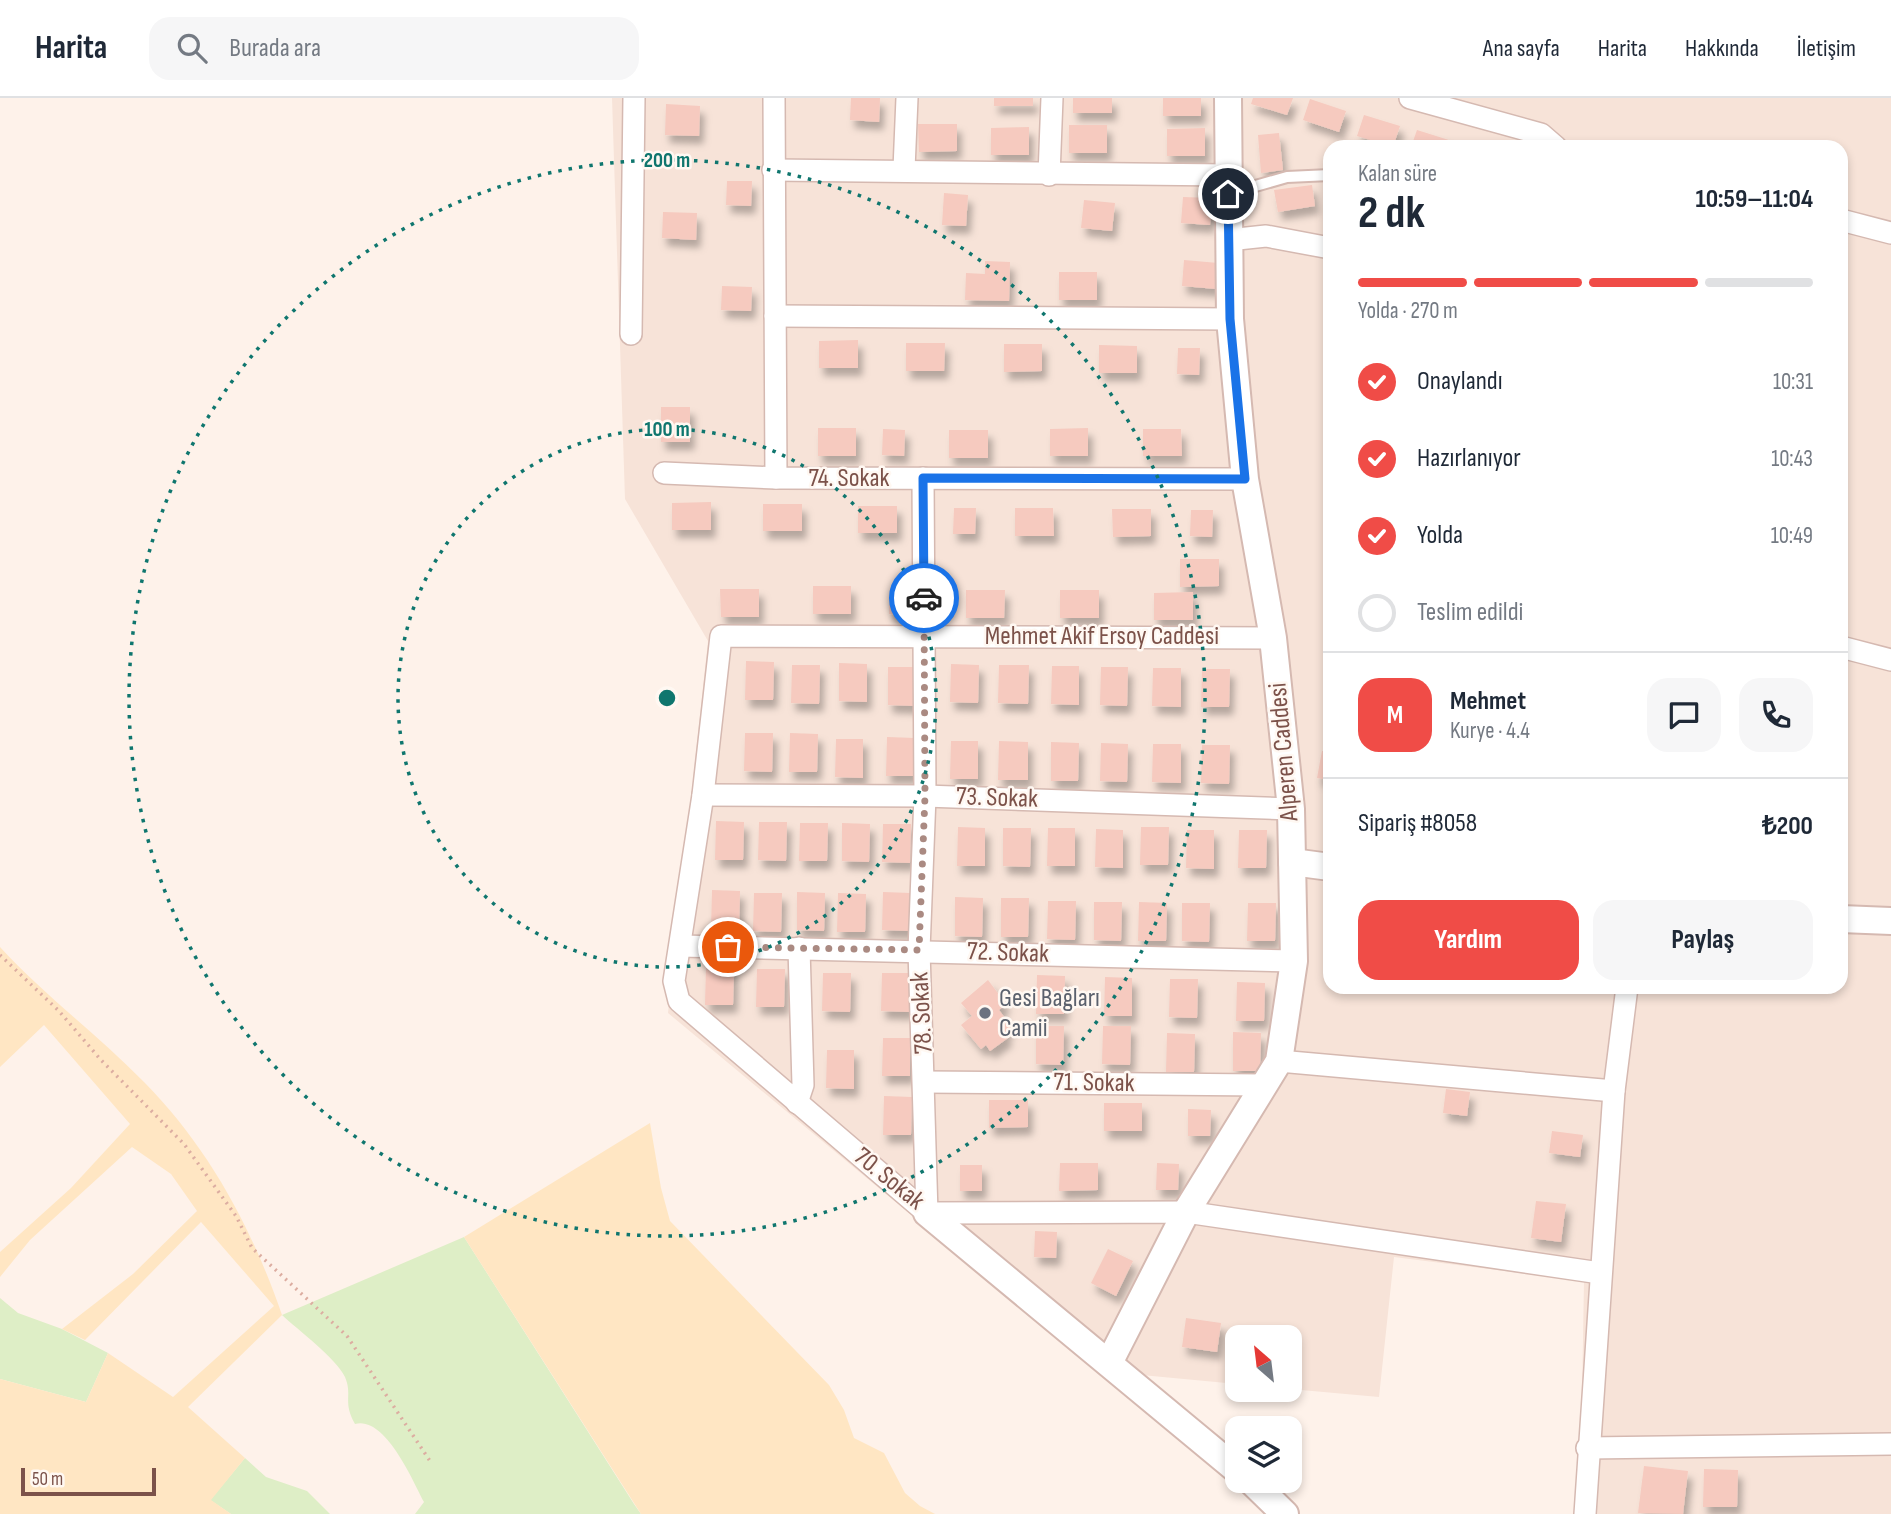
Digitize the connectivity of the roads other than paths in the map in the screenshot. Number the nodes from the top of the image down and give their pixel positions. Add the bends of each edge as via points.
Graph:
1 (634, 98) edge
2 (774, 98) edge
3 (907, 98) edge
4 (1052, 98) edge
5 (1228, 98) edge
6 (1410, 98) edge
7 (1548, 140) edge
8 (904, 169) junction
9 (773, 170) junction
10 (1049, 175) junction
11 (1323, 175) edge
12 (1228, 185) junction
13 (1848, 222) edge
14 (1891, 233) edge
15 (1228, 240) junction
16 (1323, 247) edge
17 (775, 316) junction
18 (1230, 319) junction
19 (631, 334) dead end
20 (664, 473) dead end
21 (776, 478) junction
22 (923, 478) junction
23 (1245, 479) junction
24 (924, 635) junction
25 (1273, 638) junction
26 (1848, 649) edge
27 (1891, 660) edge
28 (702, 795) junction
29 (925, 796) junction
30 (1291, 809) junction
31 (1293, 862) junction
32 (1323, 866) edge
33 (1848, 919) edge
34 (1891, 921) edge
35 (681, 946) junction
36 (799, 948) junction
37 (919, 950) junction
38 (1294, 961) junction
39 (1626, 994) edge
40 (1279, 1061) junction
41 (925, 1082) junction
42 (1262, 1085) junction
43 (1614, 1091) junction
44 (797, 1102) junction
45 (1186, 1212) junction
46 (927, 1213) junction
47 (1600, 1273) junction
48 (1109, 1363) junction
49 (1891, 1443) edge
50 (1587, 1448) junction
51 (1891, 1450) edge
52 (1225, 1460) edge
53 (1263, 1493) edge
54 (1285, 1514) edge
55 (1585, 1514) edge

1 - 19 street
2 - 9 street
3 - 8 street
4 - 10 street
5 - 12 street, Alperen Caddesi
6 - 7 street via 1541,134
8 - 9 street
8 - 10 street
9 - 17 street
10 - 12 street
11 - 12 lane
12 - 15 street, Alperen Caddesi
13 - 14 street
15 - 16 street via 1266,236
15 - 18 street, Alperen Caddesi
17 - 18 street
17 - 21 street
18 - 23 street, Alperen Caddesi
20 - 21 street, 74. Sokak
21 - 22 street, 74. Sokak
22 - 23 street, 74. Sokak
22 - 24 street, 78. Sokak
23 - 25 street, Alperen Caddesi
24 - 25 street, Mehmet Akif Ersoy Caddesi
24 - 28 street, Mehmet Akif Ersoy Caddesi via 721,636
24 - 29 street, 78. Sokak
25 - 30 street, Alperen Caddesi
26 - 27 street
28 - 29 street, 73. Sokak
28 - 35 street
29 - 30 street, 73. Sokak
29 - 37 street, 78. Sokak
30 - 31 street, Alperen Caddesi
31 - 32 street
31 - 38 street, Alperen Caddesi
33 - 34 street
35 - 36 street, 72. Sokak
35 - 44 street, 70. Sokak via 674,988 684,1007
36 - 37 street, 72. Sokak
36 - 44 street via 803,1085
37 - 38 street, 72. Sokak
37 - 41 street, 78. Sokak
38 - 40 street, Alperen Caddesi
39 - 43 street
40 - 42 street, Alperen Caddesi
40 - 43 street
41 - 42 street, 71. Sokak
41 - 46 street, 78. Sokak
42 - 45 street, Alperen Caddesi
43 - 47 street
44 - 46 street, 70. Sokak
45 - 46 street, 70. Sokak
45 - 47 street, 70. Sokak
45 - 48 street, Alperen Caddesi
46 - 48 street
47 - 50 street
48 - 52 street
49 - 50 street
49 - 51 street
50 - 55 street
53 - 54 street

